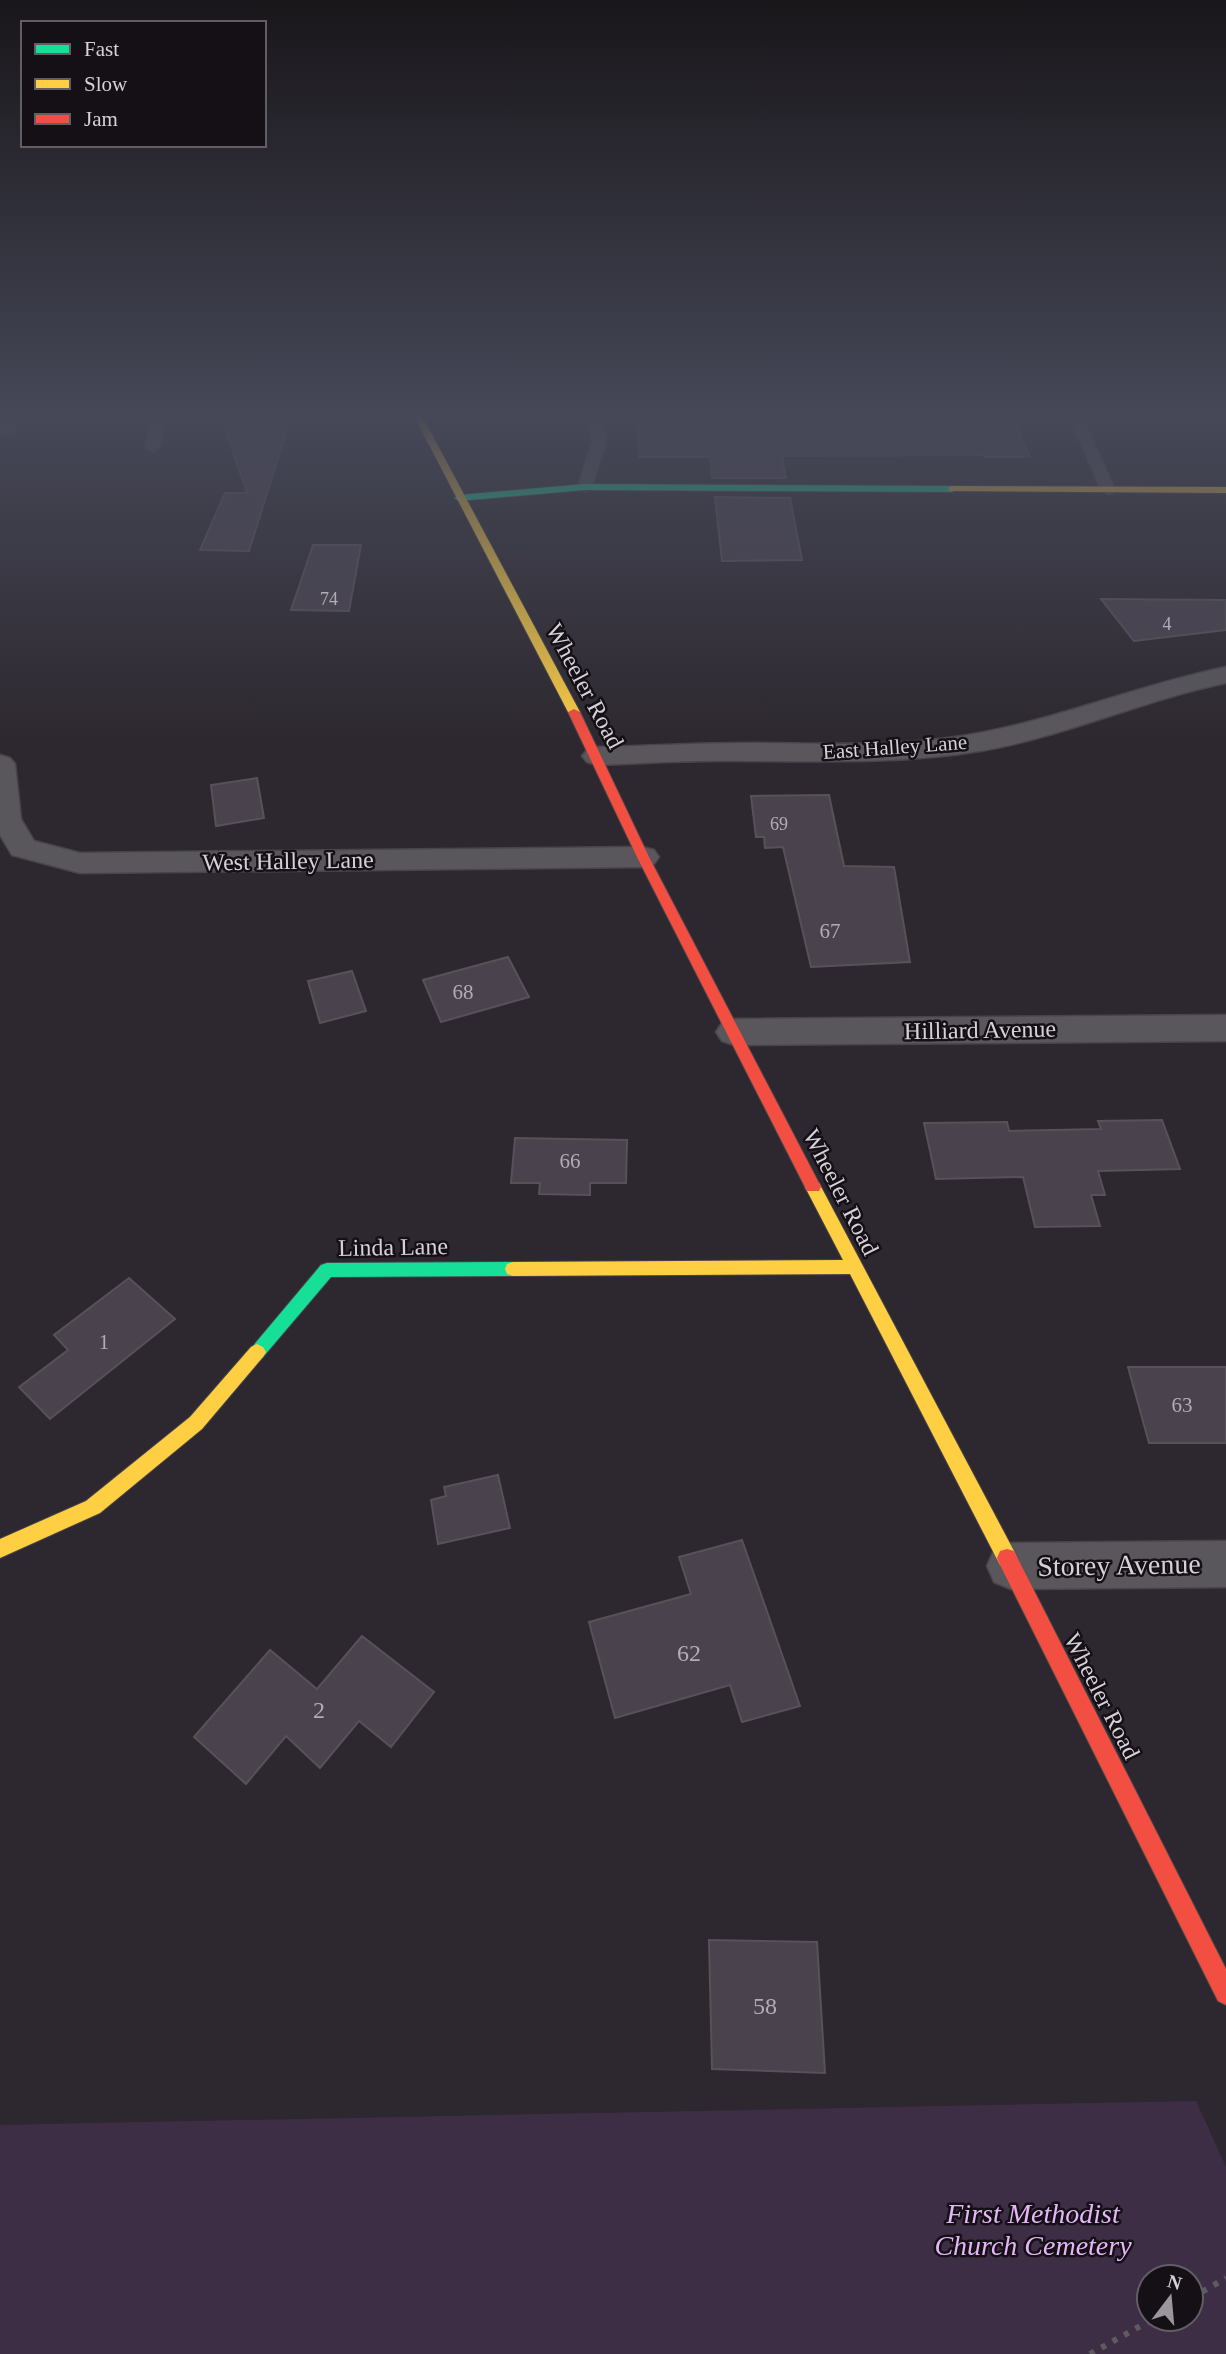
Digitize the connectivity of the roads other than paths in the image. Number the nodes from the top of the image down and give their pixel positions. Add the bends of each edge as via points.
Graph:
1 (472, 522) edge
2 (1226, 675) edge
3 (597, 756) junction
4 (0, 764) edge
5 (643, 857) junction
6 (1226, 1028) edge
7 (734, 1032) junction
8 (853, 1267) junction
9 (0, 1549) edge
10 (1226, 1564) edge
11 (1011, 1566) junction
12 (1226, 1993) edge

1 - 3 main road, Wheeler Road
2 - 3 street, East Halley Lane via 1135,697 1048,727 949,747
3 - 5 main road, Wheeler Road
4 - 5 street, West Halley Lane via 6,820 23,848 80,863
5 - 7 main road, Wheeler Road
6 - 7 street, Hilliard Avenue
7 - 8 main road, Wheeler Road
8 - 9 main road, Linda Lane via 327,1270 196,1423 93,1507
8 - 11 main road, Wheeler Road
10 - 11 street, Storey Avenue
11 - 12 main road, Wheeler Road

